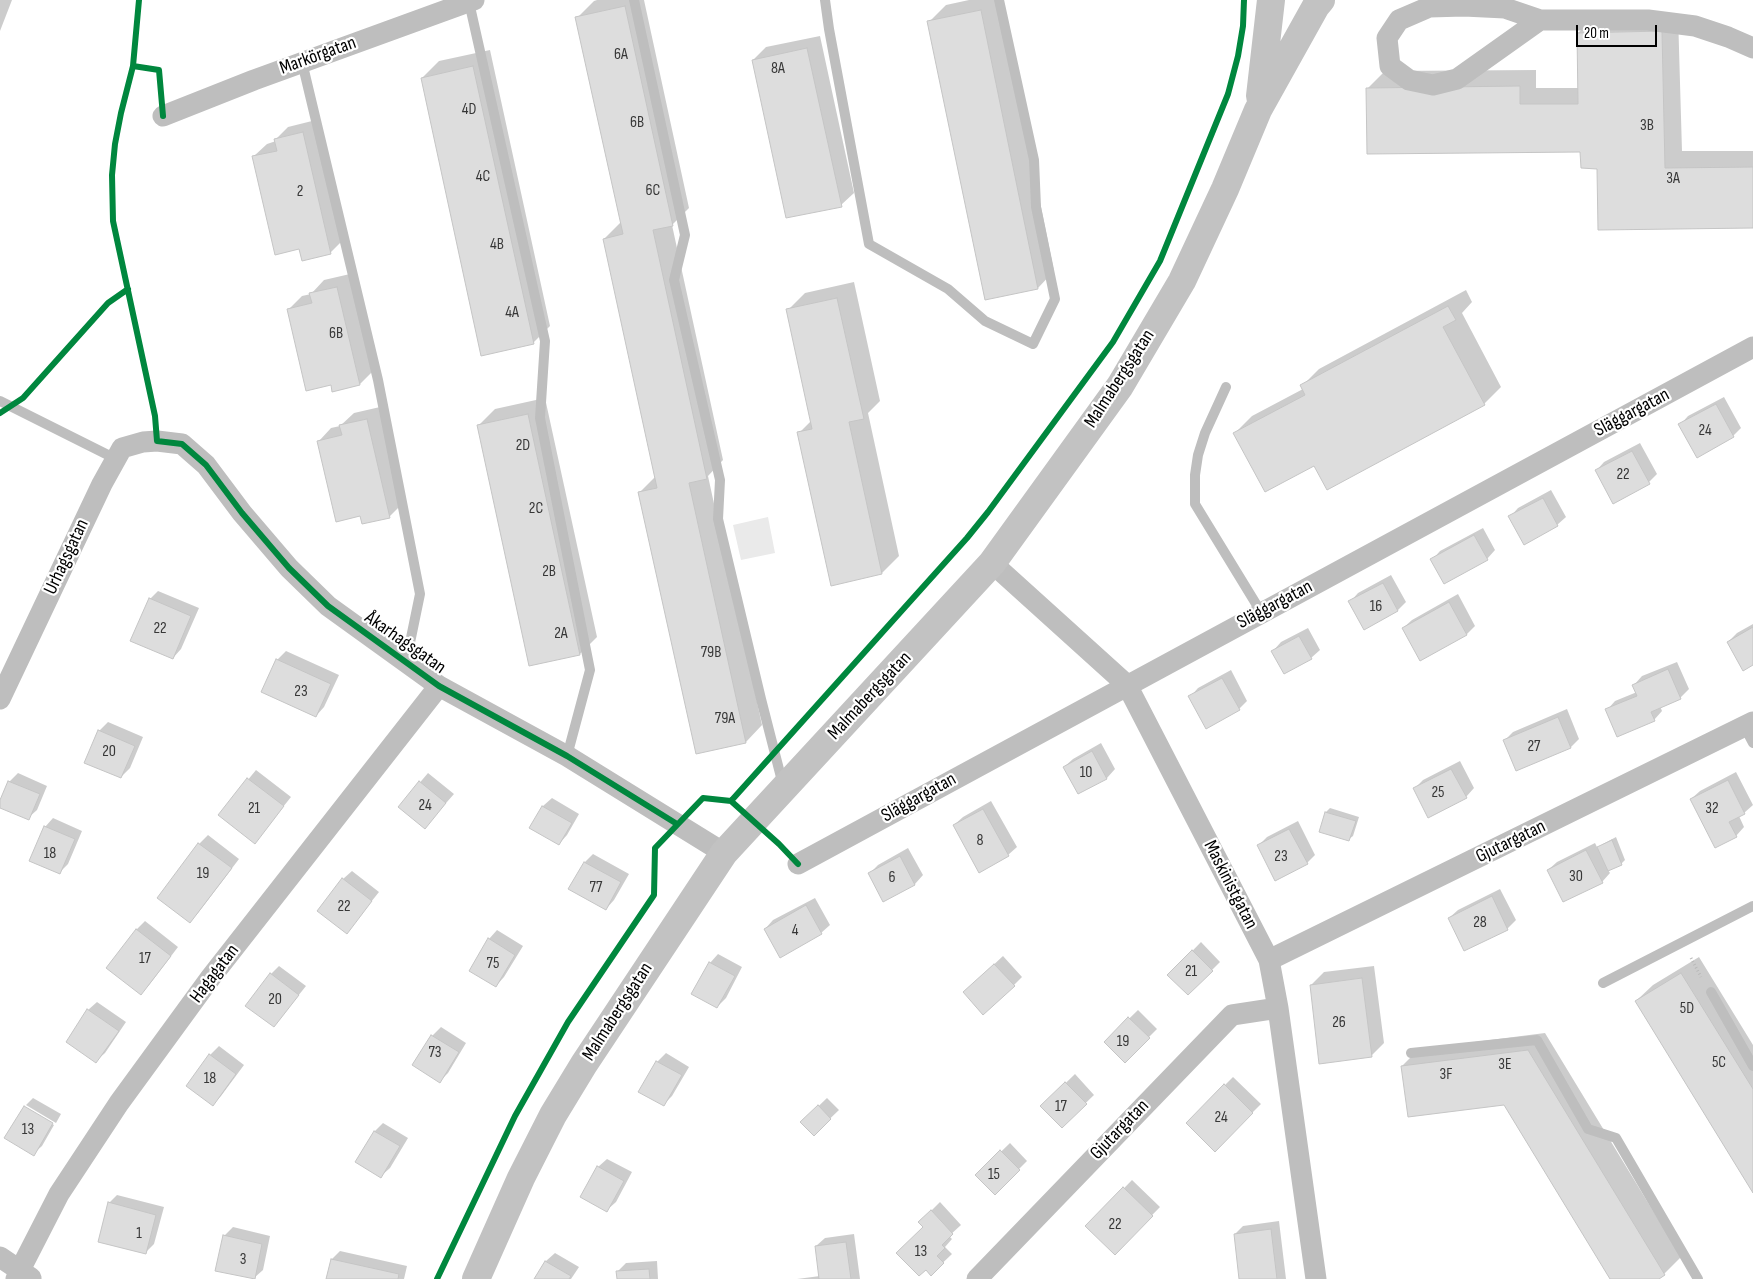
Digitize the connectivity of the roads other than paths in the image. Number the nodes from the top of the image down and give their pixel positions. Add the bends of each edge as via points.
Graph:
1 (634, 0) edge
2 (825, 0) edge
3 (999, 0) edge
4 (1271, 0) edge
5 (1321, 0) edge
6 (472, 1) edge
7 (1540, 20) junction
8 (1753, 48) edge
9 (302, 62) junction
10 (1258, 110) junction
11 (163, 116) dead end
12 (1753, 346) edge
13 (1226, 387) dead end
14 (0, 401) edge
15 (157, 441) joint
16 (116, 459) junction
17 (992, 563) junction
18 (1261, 612) junction
19 (406, 662) junction
20 (440, 686) junction
21 (1127, 686) junction
22 (0, 699) edge
23 (1750, 730) edge
24 (567, 756) junction
25 (784, 788) junction
26 (724, 853) junction
27 (798, 864) dead end
28 (1753, 906) edge
29 (1269, 960) junction
30 (1602, 983) dead end
31 (1710, 992) road end
32 (1278, 1008) junction
33 (1411, 1053) dead end
34 (1753, 1066) edge
35 (0, 1257) edge
36 (23, 1276) edge
37 (476, 1279) edge
38 (977, 1279) edge
39 (1316, 1279) edge
40 (1698, 1279) edge

1 - 25 lane via 685,235 674,280 720,480 718,519
2 - 3 lane via 869,244 948,289 985,321 1033,344 1055,299 1036,206 1034,160
4 - 10 main road, Malmabergsgatan
5 - 10 main road, Malmabergsgatan
6 - 9 street, Markörgatan
6 - 24 lane via 545,341 540,418 590,670
7 - 7 street via 1505,8 1429,7 1399,20 1387,38 1390,66 1409,80 1433,85 1456,79
7 - 8 street via 1648,20 1695,26
9 - 11 street, Markörgatan
9 - 19 lane via 378,380 420,594
10 - 17 main road, Malmabergsgatan via 1182,281 1125,378
12 - 18 street, Släggargatan
13 - 18 lane via 1198,455 1195,504
14 - 16 lane
15 - 16 street, Urhagsgatan via 122,448
15 - 19 street, Åkarhagsgatan via 182,444 206,464 289,568 328,606
16 - 22 street, Urhagsgatan
17 - 21 street, Maskinistgatan
17 - 25 main road, Malmabergsgatan
18 - 21 street, Släggargatan
19 - 20 street, Åkarhagsgatan
20 - 24 street, Åkarhagsgatan
20 - 36 street, Hagagatan via 211,977 119,1103 59,1194
21 - 27 street, Släggargatan
21 - 29 street, Maskinistgatan
23 - 29 street, Gjutargatan
24 - 26 street, Åkarhagsgatan
25 - 26 main road, Malmabergsgatan
26 - 37 main road, Malmabergsgatan via 552,1115
28 - 30 lane
29 - 32 street, Maskinistgatan
31 - 34 lane
32 - 38 street, Gjutargatan via 1232,1015
32 - 39 street, Maskinistgatan
33 - 40 lane via 1537,1040 1588,1129 1616,1138
35 - 36 street

